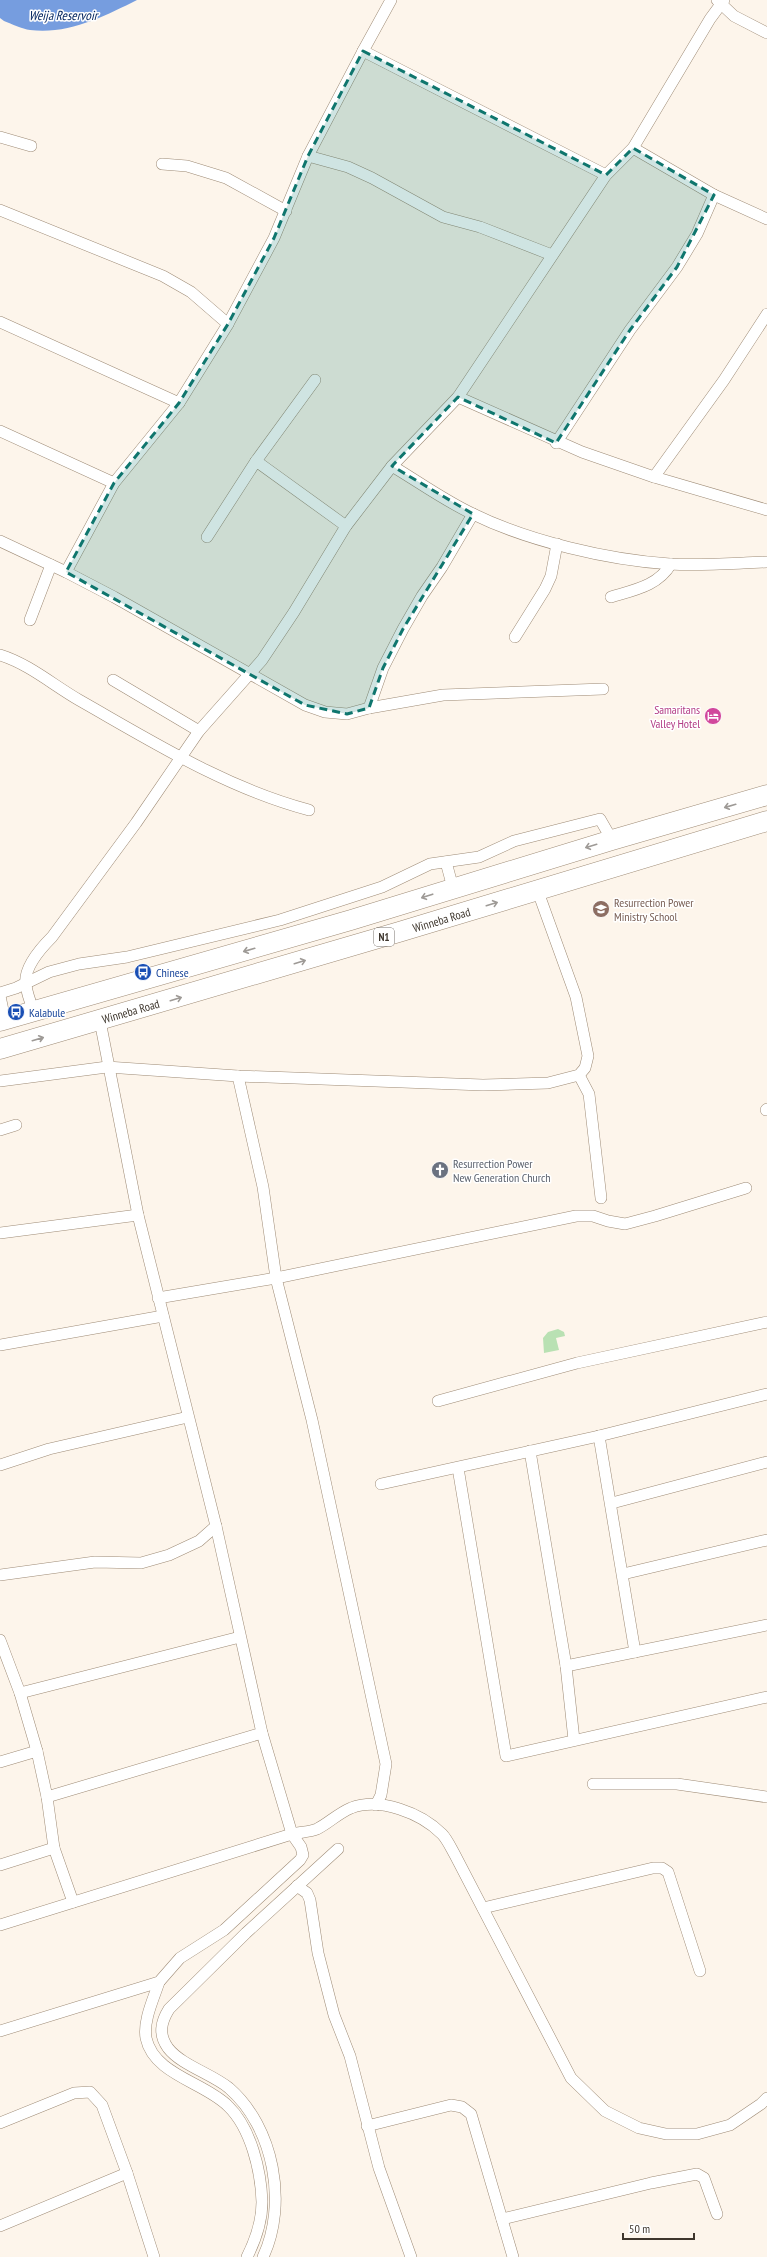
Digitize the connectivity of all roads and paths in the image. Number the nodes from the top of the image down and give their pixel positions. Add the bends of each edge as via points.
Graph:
1 (391, 0) edge
2 (721, 1) edge
3 (767, 33) edge
4 (363, 51) junction
5 (0, 137) edge
6 (31, 146) dead end
7 (633, 148) junction
8 (308, 156) junction
9 (162, 164) dead end
10 (606, 175) junction
11 (714, 195) junction
12 (0, 210) edge
13 (286, 211) junction
14 (767, 219) edge
15 (552, 255) junction
16 (767, 314) edge
17 (0, 322) edge
18 (228, 324) junction
19 (315, 380) dead end
20 (458, 397) junction
21 (179, 403) junction
22 (0, 431) edge
23 (556, 443) junction
24 (256, 461) junction
25 (392, 466) junction
26 (654, 477) junction
27 (114, 483) junction
28 (767, 510) edge
29 (473, 514) junction
30 (346, 526) junction
31 (207, 537) dead end
32 (0, 541) edge
33 (557, 544) junction
34 (767, 562) edge
35 (671, 564) junction
36 (51, 565) junction
37 (66, 572) junction
38 (611, 597) dead end
39 (30, 620) dead end
40 (515, 637) dead end
41 (0, 655) edge
42 (250, 674) junction
43 (113, 680) dead end
44 (602, 689) dead end
45 (369, 708) junction
46 (199, 731) junction
47 (181, 758) junction
48 (767, 795) edge
49 (309, 810) dead end
50 (767, 821) edge
51 (612, 840) junction
52 (446, 862) junction
53 (453, 888) junction
54 (537, 889) junction
55 (284, 930) junction
56 (26, 984) junction
57 (0, 995) edge
58 (34, 1012) junction
59 (3, 1021) edge
60 (100, 1021) junction
61 (0, 1049) edge
62 (107, 1067) junction
63 (579, 1075) junction
64 (238, 1076) junction
65 (0, 1081) edge
66 (16, 1125) dead end
67 (0, 1130) edge
68 (746, 1188) dead end
69 (600, 1198) dead end
70 (138, 1215) junction
71 (0, 1233) edge
72 (276, 1278) junction
73 (158, 1298) junction
74 (163, 1316) junction
75 (767, 1322) edge
76 (0, 1345) edge
77 (767, 1394) edge
78 (438, 1401) dead end
79 (188, 1417) junction
80 (599, 1436) junction
81 (530, 1451) junction
82 (767, 1462) edge
83 (0, 1465) edge
84 (458, 1468) junction
85 (381, 1484) dead end
86 (612, 1503) junction
87 (216, 1526) junction
88 (767, 1540) edge
89 (622, 1574) junction
90 (0, 1575) edge
91 (767, 1625) edge
92 (240, 1637) junction
93 (1, 1646) edge
94 (635, 1652) junction
95 (566, 1666) junction
96 (20, 1693) junction
97 (767, 1696) edge
98 (262, 1733) junction
99 (574, 1740) junction
100 (37, 1750) junction
101 (0, 1762) edge
102 (594, 1784) dead end
103 (47, 1797) junction
104 (767, 1797) edge
105 (376, 1805) junction
106 (292, 1834) junction
107 (54, 1848) junction
108 (338, 1849) dead end
109 (0, 1865) edge
110 (297, 1886) junction
111 (73, 1902) junction
112 (483, 1908) junction
113 (0, 1925) edge
114 (700, 1972) dead end
115 (159, 1982) junction
116 (0, 2031) edge
117 (767, 2098) edge
118 (0, 2123) edge
119 (368, 2126) junction
120 (127, 2174) junction
121 (717, 2214) dead end
122 (502, 2220) junction
123 (0, 2226) edge
124 (154, 2257) edge
125 (247, 2257) edge
126 (263, 2257) edge
127 (411, 2257) edge
128 (513, 2257) edge

1 - 4 street
2 - 3 street via 734,16
2 - 7 street
4 - 8 street
4 - 10 street
5 - 6 street
7 - 10 street
7 - 11 street
8 - 13 street
8 - 15 street via 348,167 443,217 480,227
9 - 13 street via 187,166 226,178
10 - 15 street
11 - 14 street
11 - 23 street via 697,234 677,267 630,330
12 - 18 street via 163,276 191,292
13 - 18 street
15 - 20 street
16 - 26 street via 724,380
17 - 21 street
18 - 21 street
19 - 24 street
20 - 23 street
20 - 25 street
21 - 27 street
22 - 27 street
23 - 26 street
24 - 30 street
24 - 31 street
25 - 29 street
25 - 30 street
26 - 28 street
27 - 37 street
29 - 33 street via 537,539
29 - 45 street via 403,629 383,668
30 - 42 street via 294,612
32 - 36 street
33 - 35 street via 640,561
33 - 40 street via 551,576
34 - 35 street
35 - 38 street via 660,578 643,587
36 - 37 street
36 - 39 street
37 - 42 street
41 - 47 street via 16,660 74,697
42 - 45 street via 305,705 325,712 347,714
42 - 46 street
43 - 46 street
44 - 45 street via 443,695
46 - 47 street
47 - 49 street via 259,795
47 - 56 street via 52,937 38,951 32,960
48 -> 51 highway, N1
50 - 54 highway, Winneba Road / N1
51 - 52 street via 600,820 514,841 479,857
51 -> 53 highway, N1
52 - 53 street
52 - 55 street via 430,864
53 -> 55 highway, N1
60 -> 54 highway, Winneba Road / N1
54 - 63 street via 576,997 588,1056 585,1068
55 - 56 street via 79,964 49,972
55 -> 58 highway, N1
56 - 57 street
56 - 58 street
57 - 59 street
58 - 59 highway, N1
61 -> 60 highway, Winneba Road / N1
60 - 62 street
62 - 64 street
62 - 65 street
62 - 70 street
63 - 64 street via 548,1083 483,1085
63 - 69 street via 589,1094
64 - 72 street via 264,1187
66 - 67 street
68 - 72 street via 625,1224 593,1216 576,1216
70 - 71 street
70 - 73 street
72 - 73 street
72 - 105 street via 312,1420 386,1764 381,1794
73 - 74 street
74 - 76 street
74 - 79 street
75 - 78 street via 577,1363
77 - 80 street
79 - 83 street via 49,1449
79 - 87 street
80 - 81 street
80 - 86 street
81 - 84 street
81 - 95 street
82 - 86 street
84 - 85 street
84 - 99 street via 506,1756
86 - 89 street
87 - 90 street via 199,1542 169,1555 141,1563 95,1562
87 - 92 street
88 - 89 street
89 - 94 street
91 - 94 street
92 - 96 street
92 - 98 street
93 - 96 street
94 - 95 street
95 - 99 street
96 - 100 street
97 - 99 street
98 - 103 street
98 - 106 street
100 - 101 street
100 - 103 street
102 - 104 street via 676,1784
103 - 107 street
105 - 106 street via 353,1808 333,1816 316,1829
105 - 112 street via 404,1811 426,1821 443,1835
106 - 111 street
106 - 115 street via 301,1847 303,1855 300,1860 224,1930 180,1958
107 - 109 street
107 - 111 street
108 - 110 street
110 - 119 street via 307,1893 310,1900 318,1953 334,2016 350,2056
110 - 126 street via 169,2009 160,2030 169,2049 230,2089 248,2110 259,2129 274,2177 276,2211 270,2243
111 - 113 street
112 - 114 street via 662,1868 668,1872
112 - 117 street via 571,2078 605,2111 639,2128 666,2134 698,2134 730,2125
115 - 116 street
115 - 125 street via 146,2026 146,2038 157,2058 181,2077 228,2106 243,2126 253,2154 262,2202 258,2225
118 - 120 street via 74,2093 90,2092 102,2105
119 - 122 street via 451,2105 462,2107 471,2114
119 - 127 street via 379,2168
120 - 123 street
120 - 124 street
121 - 122 street via 704,2178 698,2174 650,2183
122 - 128 street

